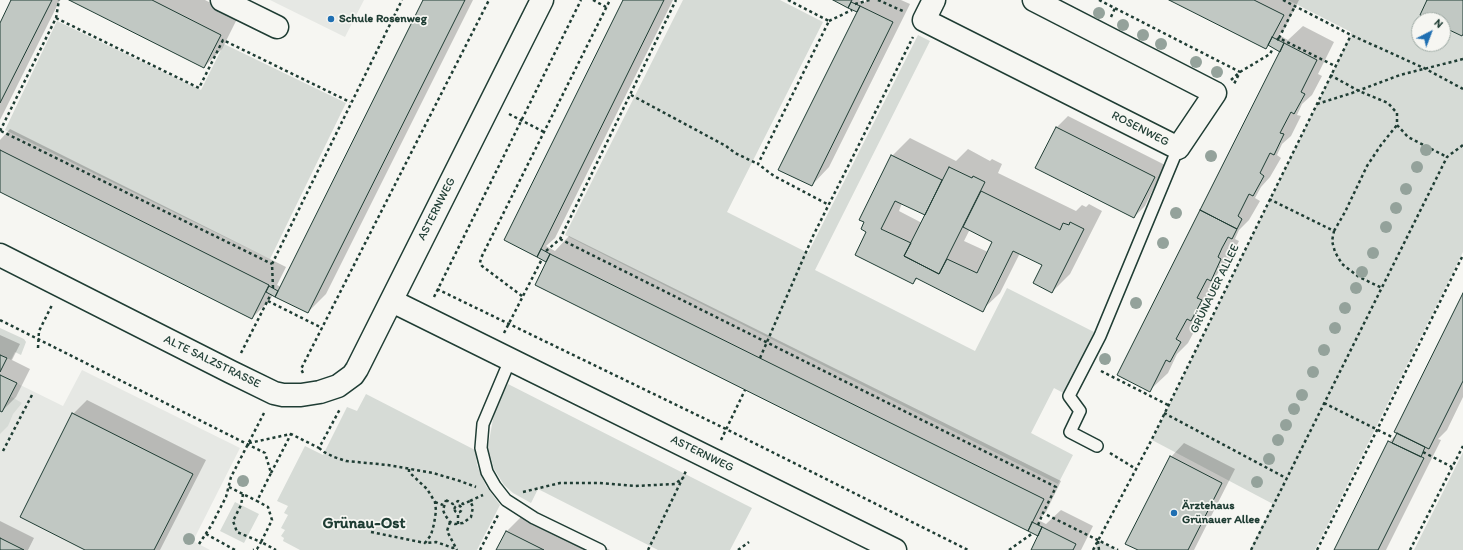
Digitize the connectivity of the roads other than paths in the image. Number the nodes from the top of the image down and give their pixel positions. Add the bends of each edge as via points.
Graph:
1 (222, 0) edge
2 (542, 0) edge
3 (934, 0) edge
4 (1034, 0) edge
5 (277, 27) dead end
6 (1178, 148) junction
7 (0, 255) edge
8 (392, 301) junction
9 (502, 356) junction
10 (1097, 446) road end
11 (600, 550) edge
12 (894, 550) edge

1 - 5 street
2 - 8 street, ASTERNWEG
3 - 6 street, ROSENWEG via 924,20
4 - 6 street, ROSENWEG via 1215,93
6 - 10 lane via 1100,336 1069,396 1080,411 1070,432
7 - 8 street, ALTE SALZSTRASSE via 231,372 283,395 310,394 346,381 357,369
8 - 9 street, ASTERNWEG
9 - 11 lane via 483,424 481,448 487,472 494,486 506,500 534,518
9 - 12 street, ASTERNWEG

